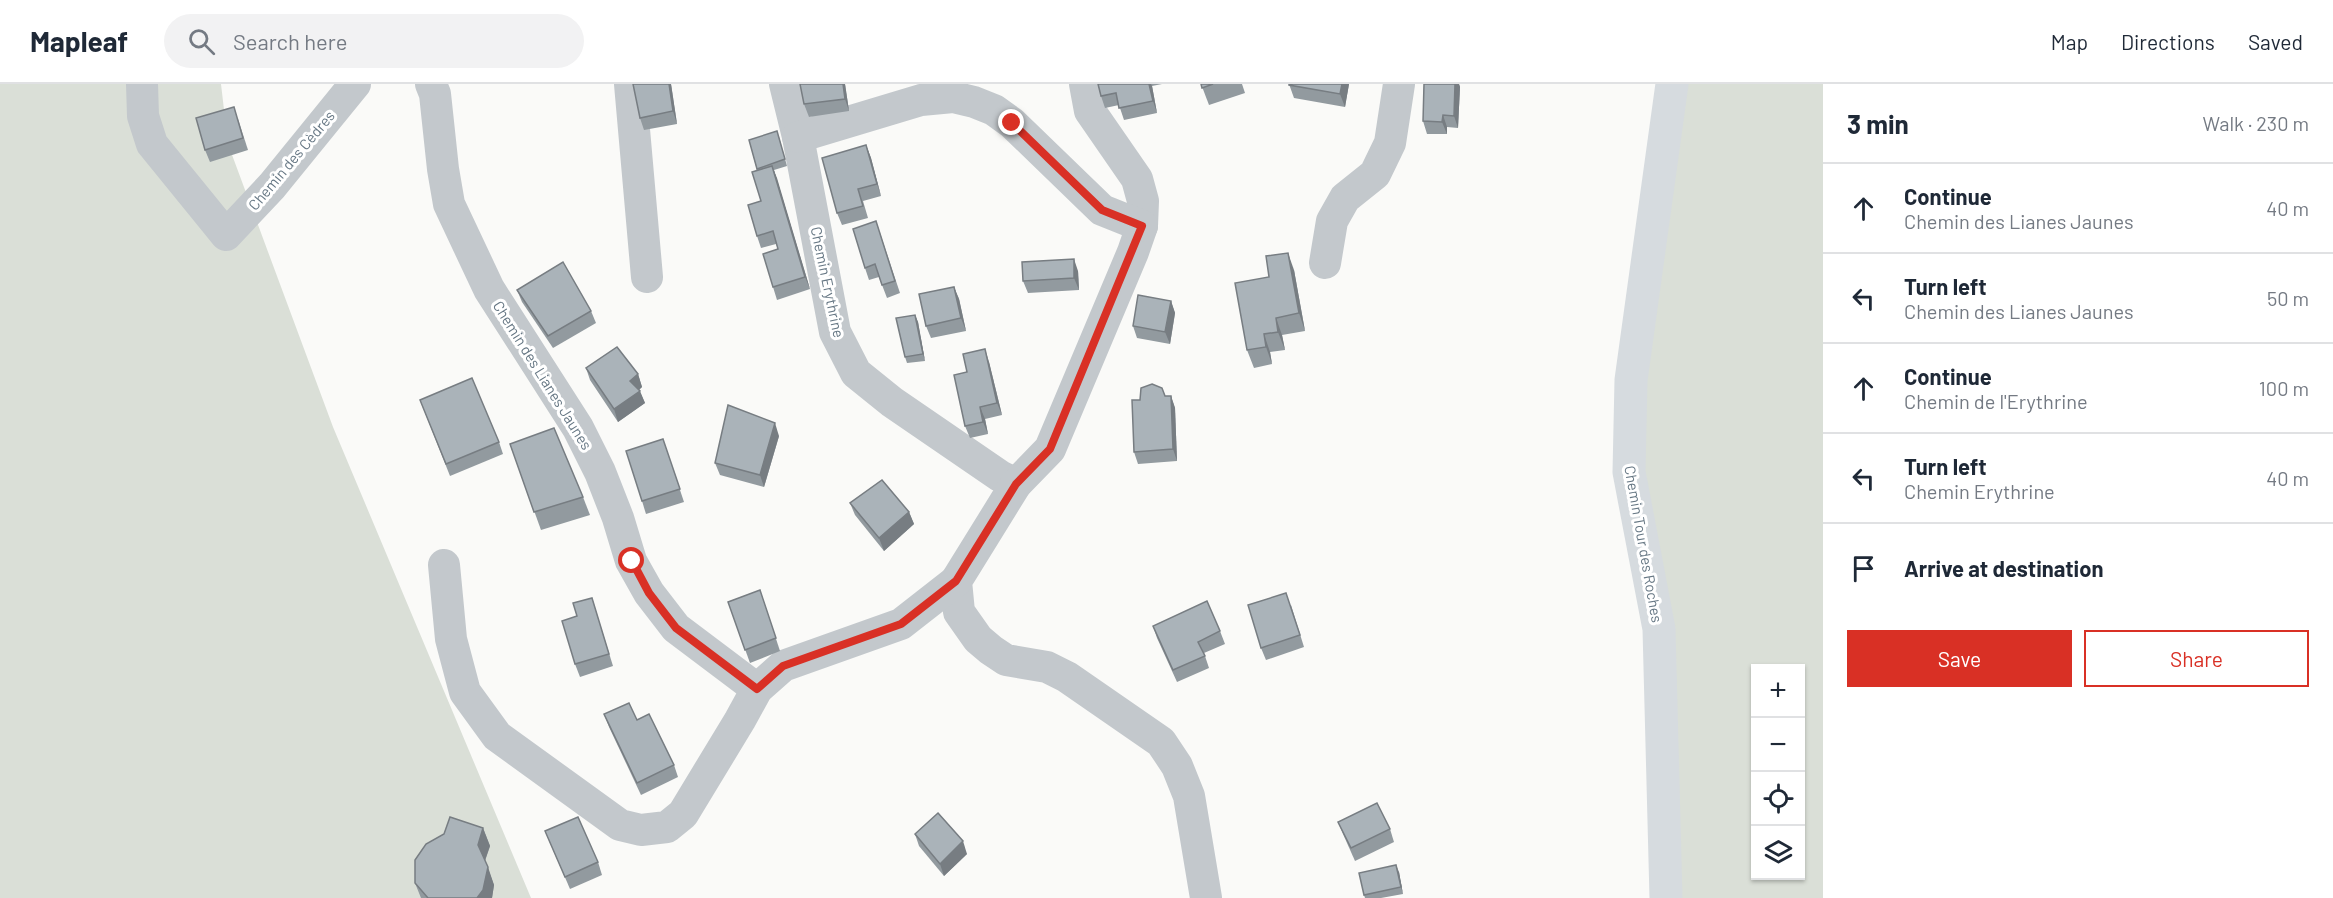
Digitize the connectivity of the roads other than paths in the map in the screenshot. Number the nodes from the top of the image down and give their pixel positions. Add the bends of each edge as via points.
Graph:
1 (142, 84) edge
2 (355, 84) edge
3 (431, 84) edge
4 (630, 84) edge
5 (785, 84) edge
6 (1085, 84) edge
7 (1399, 84) edge
8 (1672, 84) edge
9 (798, 137) junction
10 (1142, 226) junction
11 (1325, 264) dead end
12 (647, 277) dead end
13 (1016, 484) junction
14 (444, 565) dead end
15 (956, 581) junction
16 (757, 689) junction
17 (1206, 898) edge
18 (1666, 898) edge

1 - 2 street, Chemin des Cèdres via 143,116 152,144 226,235 272,186
3 - 16 street, Chemin des Lianes Jaunes via 449,204 489,289 578,428 600,472 644,585 676,628
4 - 12 street
5 - 9 street, Chemin Erythrine
6 - 10 street via 1090,111 1137,179 1143,201
7 - 11 street via 1389,143 1375,174 1345,198 1332,222
8 - 18 street, Chemin Tour des Roches via 1631,380 1629,471 1659,629
9 - 10 street via 921,100 952,97 974,102 1012,123 1102,210
9 - 13 street, Chemin Erythrine via 835,332 856,373 892,402
10 - 13 street via 1050,449
13 - 15 street
14 - 16 street via 451,639 465,692 496,736 620,825 641,830 667,827 683,814
15 - 16 street via 901,624 783,666
15 - 17 street via 959,612 991,650 1006,660 1047,667 1067,677 1161,742 1177,766 1189,796

